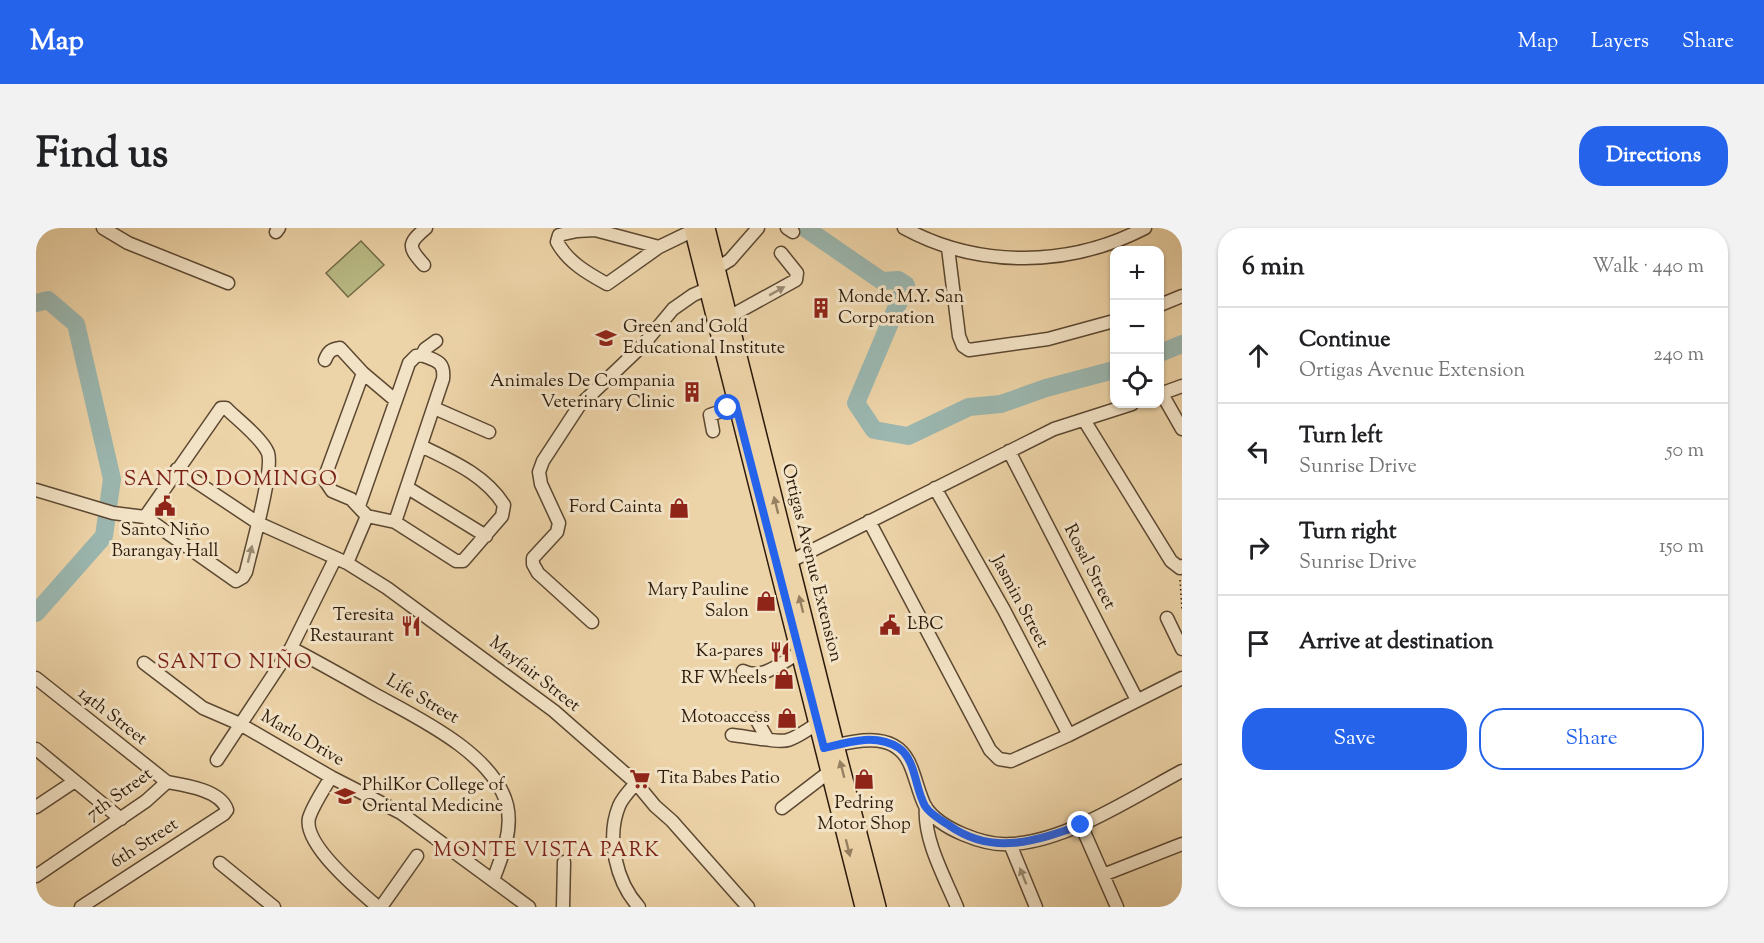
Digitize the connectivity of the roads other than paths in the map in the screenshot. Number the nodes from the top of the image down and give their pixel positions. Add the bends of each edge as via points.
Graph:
1 (103, 228) edge
2 (426, 228) edge
3 (758, 228) edge
4 (904, 228) edge
5 (1145, 228) edge
6 (697, 229) edge
7 (659, 247) junction
8 (948, 248) junction
9 (781, 253) dead end
10 (424, 266) dead end
11 (717, 268) junction
12 (228, 283) dead end
13 (714, 286) junction
14 (1182, 296) edge
15 (1164, 303) edge
16 (729, 317) junction
17 (1110, 322) edge
18 (436, 341) dead end
19 (422, 355) junction
20 (325, 360) dead end
21 (363, 373) junction
22 (1182, 386) edge
23 (1164, 393) edge
24 (1164, 399) edge
25 (395, 400) junction
26 (736, 406) junction
27 (434, 408) junction
28 (1120, 408) edge
29 (1084, 420) junction
30 (1182, 429) edge
31 (713, 430) dead end
32 (489, 432) dead end
33 (422, 446) junction
34 (1009, 451) junction
35 (177, 469) junction
36 (408, 488) junction
37 (935, 488) junction
38 (36, 490) edge
39 (359, 506) junction
40 (368, 516) junction
41 (145, 517) junction
42 (869, 521) junction
43 (394, 522) junction
44 (258, 523) junction
45 (486, 536) junction
46 (341, 561) junction
47 (784, 564) junction
48 (1178, 565) edge
49 (1167, 618) dead end
50 (592, 622) dead end
51 (291, 648) junction
52 (1182, 649) edge
53 (799, 653) junction
54 (144, 663) dead end
55 (743, 670) dead end
56 (36, 678) edge
57 (1182, 678) edge
58 (1137, 700) junction
59 (756, 719) dead end
60 (240, 724) junction
61 (817, 724) junction
62 (732, 735) dead end
63 (1069, 735) junction
64 (766, 738) junction
65 (830, 747) junction
66 (36, 749) edge
67 (217, 760) dead end
68 (1182, 771) edge
69 (829, 772) junction
70 (331, 777) junction
71 (75, 781) junction
72 (167, 782) junction
73 (636, 783) junction
74 (36, 807) edge
75 (926, 807) junction
76 (782, 808) dead end
77 (227, 810) joint
78 (121, 819) junction
79 (1081, 825) junction
80 (1010, 844) junction
81 (1182, 844) edge
82 (417, 856) dead end
83 (564, 862) dead end
84 (220, 863) dead end
85 (1103, 875) junction
86 (36, 876) edge
87 (493, 880) junction
88 (87, 906) edge
89 (274, 907) edge
90 (380, 907) edge
91 (528, 907) edge
92 (563, 907) edge
93 (639, 907) edge
94 (748, 907) edge
95 (863, 907) edge
96 (878, 907) edge
97 (957, 907) edge
98 (1036, 907) edge
99 (1117, 907) edge

1 - 12 street via 128,243
2 - 10 street via 411,244
3 - 11 street via 730,260
4 - 8 street
5 - 8 street via 1106,245 1042,258 996,257
6 - 7 street
6 - 11 main road, Ortigas Avenue Extension
6 - 13 main road, Ortigas Avenue Extension
7 - 7 street via 607,284 586,273 557,242 560,235 595,230
8 - 17 street via 959,336 969,350 1048,339
16 -> 9 street via 796,280 797,273
11 - 13 main road, Ortigas Avenue Extension
13 - 16 main road, Ortigas Avenue Extension
13 - 26 main road, Ortigas Avenue Extension
13 - 50 street via 673,309 643,345 579,406 539,472 559,523 557,532 533,558 533,564
14 - 15 street
47 -> 16 main road, Ortigas Avenue Extension
18 - 19 street
19 - 25 street via 409,363
19 - 27 street via 440,363 444,370
20 - 21 street via 333,349 340,348
21 - 25 street
21 - 39 street via 324,479 332,491
22 - 23 street
24 - 30 street
25 - 39 street
26 - 31 street via 710,415
26 - 47 main road, Ortigas Avenue Extension
27 - 32 street
27 - 33 street
28 - 29 street
29 - 34 street via 1054,429
29 - 48 street
33 - 36 street
33 - 45 street via 465,466 501,500 505,510
34 - 37 street
34 - 58 street, Rosal Street
35 - 41 street
35 - 44 street, Mayfair Street
35 - 44 street via 221,408 226,408 269,455
36 - 43 street
36 - 45 street
37 - 42 street
37 - 63 street, Jasmin Street
38 - 41 street via 113,513
39 - 40 street
40 - 43 street
40 - 46 street
41 -> 44 street via 236,581 246,572
42 - 47 street
42 - 63 street via 990,750 999,759 1011,760
43 - 45 street via 456,561 463,561
44 - 46 street, Mayfair Street
46 - 51 street
46 - 73 street, Mayfair Street via 387,588 554,711
47 - 53 main road, Ortigas Avenue Extension
65 -> 47 main road, Ortigas Avenue Extension
49 - 52 street
51 - 60 street
51 - 87 street, Life Street via 447,734 486,767 507,804 509,829
53 - 55 street via 757,675
53 - 61 main road, Ortigas Avenue Extension
54 - 60 street, Marlo Drive via 203,708
56 - 72 street, 14th Street
57 - 58 street
58 - 63 street
59 - 64 street
60 - 67 street
60 - 70 street, Marlo Drive
61 - 64 street via 789,740
61 - 65 main road, Ortigas Avenue Extension
62 - 64 street
65 - 69 main road, Ortigas Avenue Extension
65 - 75 street via 865,740 896,746 907,758
96 -> 65 main road, Ortigas Avenue Extension
66 - 71 street
68 - 79 street
69 - 76 street
69 -> 95 main road, Ortigas Avenue Extension
70 - 87 street, Marlo Drive via 401,813
70 - 90 street via 309,817 309,830 316,844
71 - 74 street
71 - 78 street
72 - 77 street, 7th Street via 192,785 222,801
72 - 78 street, 7th Street
73 - 93 street via 619,805 613,828 619,877
73 - 94 street, Mayfair Street
75 - 80 street via 959,832 982,841
75 - 97 street via 929,838
77 - 88 street, 6th Street
78 - 86 street, 7th Street
79 - 80 street
79 - 85 street
98 -> 80 street
81 - 85 street
82 - 90 street
83 - 92 street
84 - 89 street
85 - 99 street
87 - 91 street, Marlo Drive

